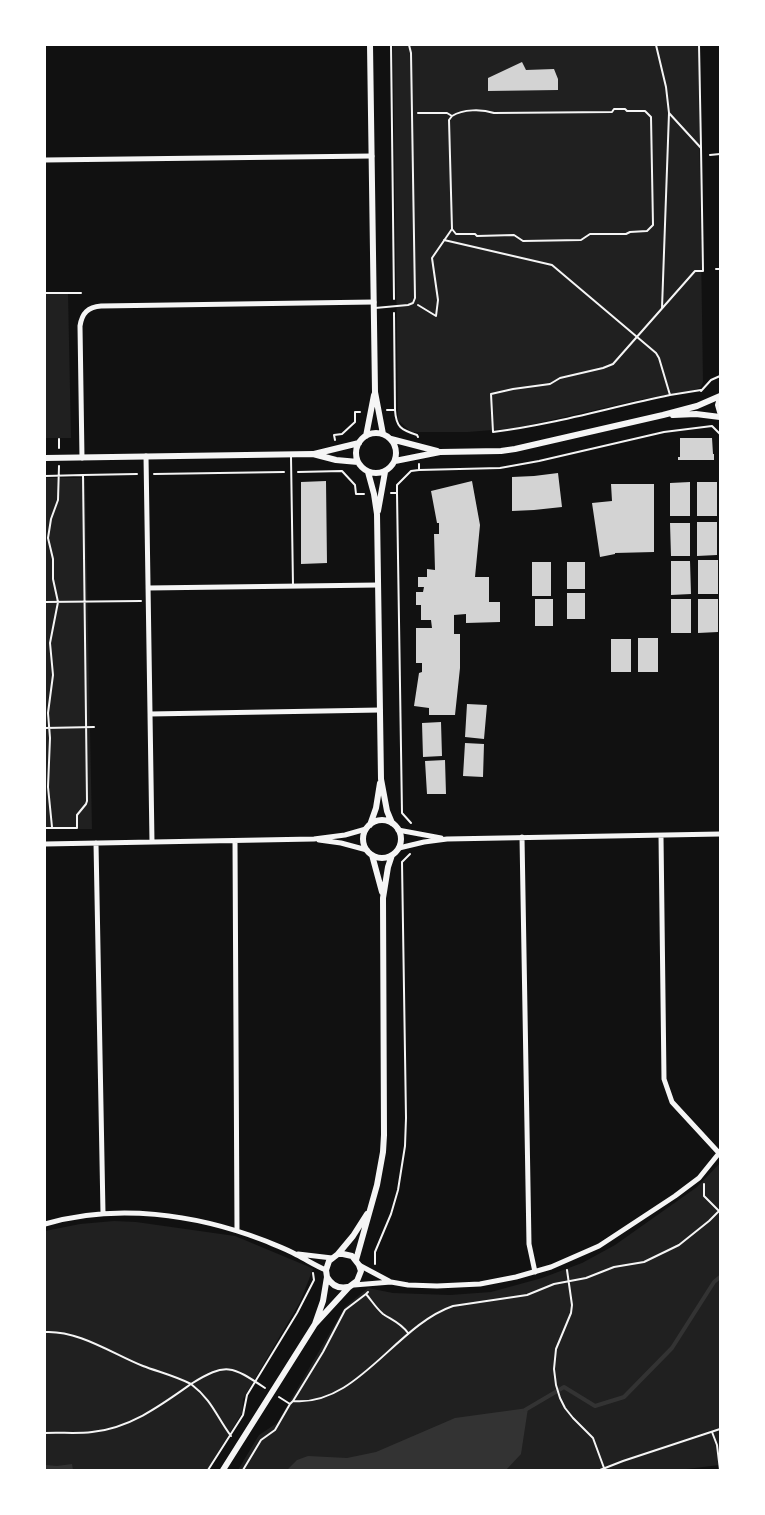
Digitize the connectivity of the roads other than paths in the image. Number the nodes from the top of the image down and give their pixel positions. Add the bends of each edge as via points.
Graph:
1 (370, 45) edge
2 (409, 45) edge
3 (710, 154) dead end
4 (720, 154) edge
5 (372, 156) junction
6 (45, 160) edge
7 (716, 269) dead end
8 (720, 269) edge
9 (374, 305) junction
10 (375, 392) junction
11 (720, 397) edge
12 (663, 415) junction
13 (720, 415) edge
14 (383, 434) junction
15 (366, 436) junction
16 (391, 439) junction
17 (359, 443) junction
18 (440, 452) junction
19 (291, 454) junction
20 (313, 454) junction
21 (146, 456) junction
22 (45, 458) edge
23 (82, 458) junction
24 (395, 461) junction
25 (358, 462) junction
26 (368, 472) junction
27 (385, 472) junction
28 (377, 514) junction
29 (378, 585) junction
30 (294, 586) junction
31 (148, 588) junction
32 (380, 710) junction
33 (150, 714) junction
34 (381, 779) junction
35 (392, 823) junction
36 (368, 827) junction
37 (398, 830) junction
38 (720, 834) edge
39 (661, 836) junction
40 (522, 837) junction
41 (314, 839) junction
42 (447, 839) junction
43 (235, 841) junction
44 (152, 842) junction
45 (45, 843) edge
46 (96, 843) junction
47 (399, 848) junction
48 (370, 852) junction
49 (392, 855) junction
50 (383, 898) junction
51 (719, 1153) edge
52 (371, 1207) junction
53 (103, 1213) junction
54 (45, 1224) edge
55 (237, 1231) junction
56 (296, 1254) junction
57 (335, 1256) junction
58 (358, 1262) junction
59 (536, 1272) junction
60 (326, 1273) junction
61 (391, 1282) junction
62 (351, 1286) junction
63 (315, 1324) junction
64 (223, 1470) edge

1 - 5 street
2 - 9 lane via 416,292 408,305
3 - 4 lane
5 - 6 street
5 - 9 street
7 - 8 lane
9 - 10 street
9 - 23 street via 88,309 80,326
10 - 14 street
10 - 15 street
11 - 12 street
11 - 13 street
12 - 13 street
12 - 18 street via 515,449
14 - 15 street
14 - 16 street
15 - 17 street
16 - 18 street
16 - 24 street via 396,449
17 - 20 street
17 - 25 street
18 - 24 street
19 - 20 street
19 - 21 street
19 - 30 lane
20 - 25 street
21 - 23 street
21 - 31 street
22 - 23 street
24 - 27 street
25 - 26 street
26 - 27 street
26 - 28 street
27 - 28 street
28 - 29 street
29 - 30 street
29 - 32 street
30 - 31 street
31 - 33 street
32 - 33 street
32 - 34 street
33 - 44 street
34 - 35 street
34 - 36 street
35 - 36 street via 378,820
35 - 37 street
36 - 41 street
36 - 48 street via 363,840
37 - 42 street
37 - 47 street
38 - 39 street
39 - 40 street
39 - 51 street via 664,1079 672,1102
40 - 42 street
40 - 59 street via 529,1244
41 - 43 street
41 - 48 street
42 - 47 street
43 - 44 street
43 - 55 street
44 - 46 street
45 - 46 street
46 - 53 street
47 - 49 street
48 - 49 street via 382,858
48 - 50 street
49 - 50 street
50 - 52 street via 384,1135
51 - 59 street via 699,1178 614,1237
52 - 57 street
52 - 58 street
53 - 54 street
53 - 55 street via 171,1217
55 - 56 street
56 - 57 street
56 - 60 street
57 - 58 street via 348,1254
57 - 60 street
58 - 61 street
58 - 62 street via 360,1276
59 - 61 street via 458,1286
60 - 62 street via 338,1288
60 - 63 street
61 - 62 street
62 - 63 street
63 - 64 street

